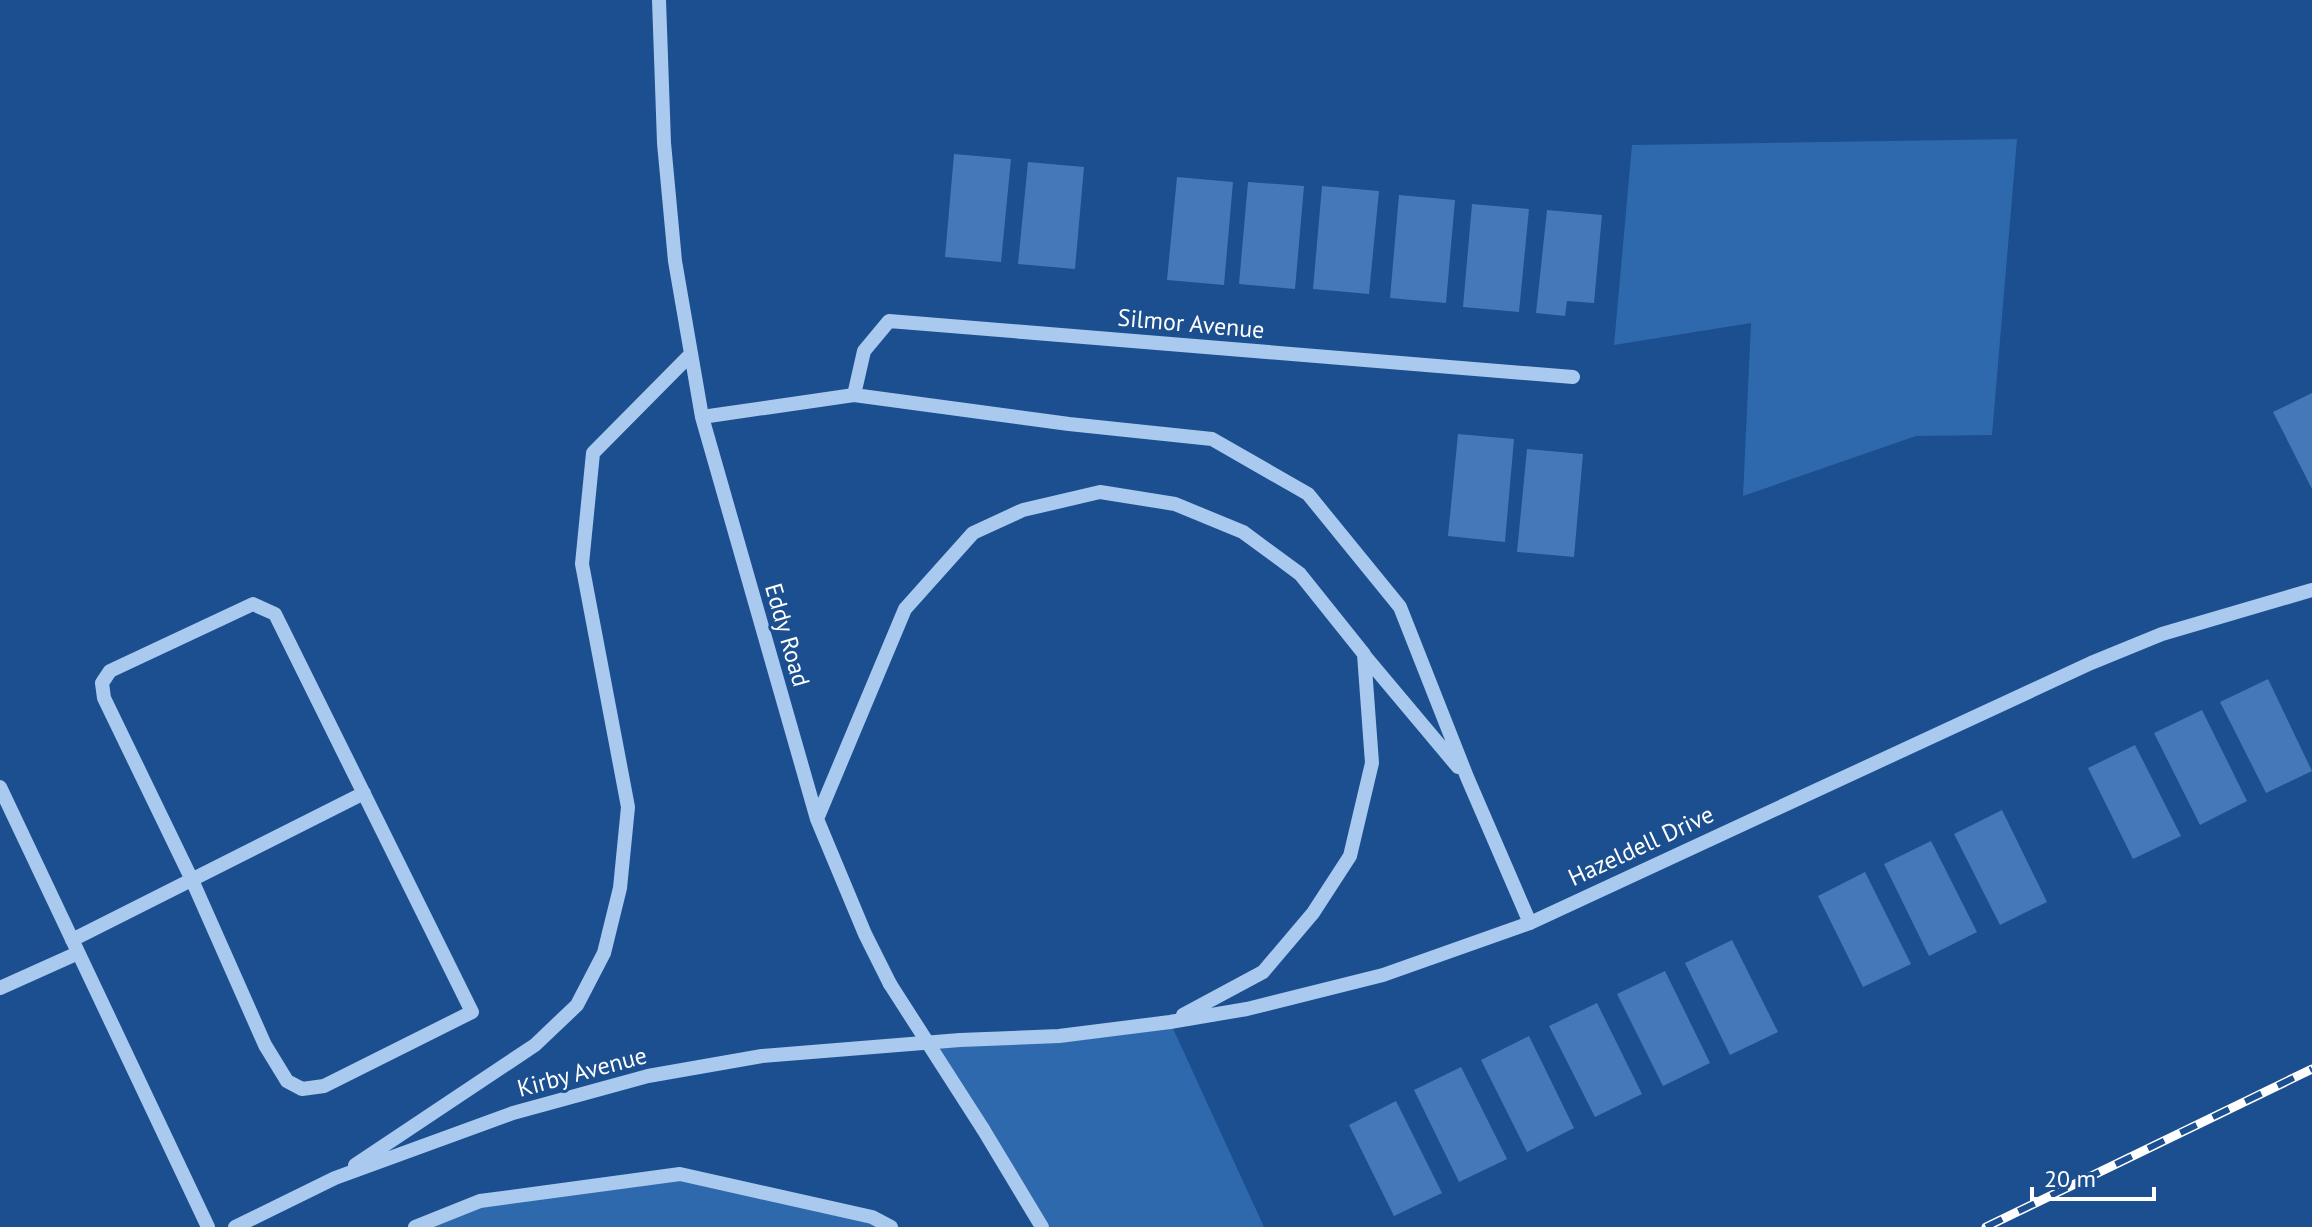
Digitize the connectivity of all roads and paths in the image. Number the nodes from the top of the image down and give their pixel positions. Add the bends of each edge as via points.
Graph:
1 (659, 0) edge
2 (691, 354) junction
3 (1573, 377) dead end
4 (854, 395) junction
5 (702, 417) junction
6 (2312, 590) edge
7 (1364, 654) junction
8 (1467, 777) junction
9 (0, 787) edge
10 (364, 793) junction
11 (817, 819) junction
12 (192, 880) junction
13 (1530, 923) junction
14 (75, 946) junction
15 (0, 988) edge
16 (1170, 1022) junction
17 (960, 1040) joint
18 (335, 1178) junction
19 (208, 1227) edge
20 (235, 1227) edge
21 (415, 1227) edge
22 (891, 1227) edge
23 (1042, 1227) edge

1 - 2 street, Eddy Road via 664,143 675,261
2 - 5 street, Eddy Road
2 - 18 street via 593,453 582,564 628,807 620,888 604,953 577,1005 535,1045
3 - 4 street, Silmor Avenue via 889,321 864,351
4 - 5 street
4 - 8 street via 1212,439 1308,494 1400,607
5 - 11 street, Eddy Road
6 - 13 street, Hazeldell Drive via 2162,634 2091,663
7 - 8 street
7 - 11 street via 1300,574 1243,532 1175,504 1100,492 1023,510 973,533 905,609
7 - 16 street via 1372,763 1350,856 1313,913 1263,972
8 - 13 street
9 - 14 street
10 - 12 street
10 - 12 street via 275,614 265,608 253,604 110,671 102,683 104,698
10 - 12 street via 472,1012 324,1086 302,1089 287,1081 265,1045
11 - 23 street, Eddy Road, bridge via 890,984
12 - 14 street
13 - 16 street, Hazeldell Drive via 1383,975
14 - 15 street
14 - 19 street
16 - 17 street, Hazeldell Drive via 1059,1036
17 - 18 street, Kirby Avenue via 762,1056 648,1076 513,1113
18 - 20 street, Kirby Avenue
21 - 22 street via 480,1201 680,1174 872,1217

